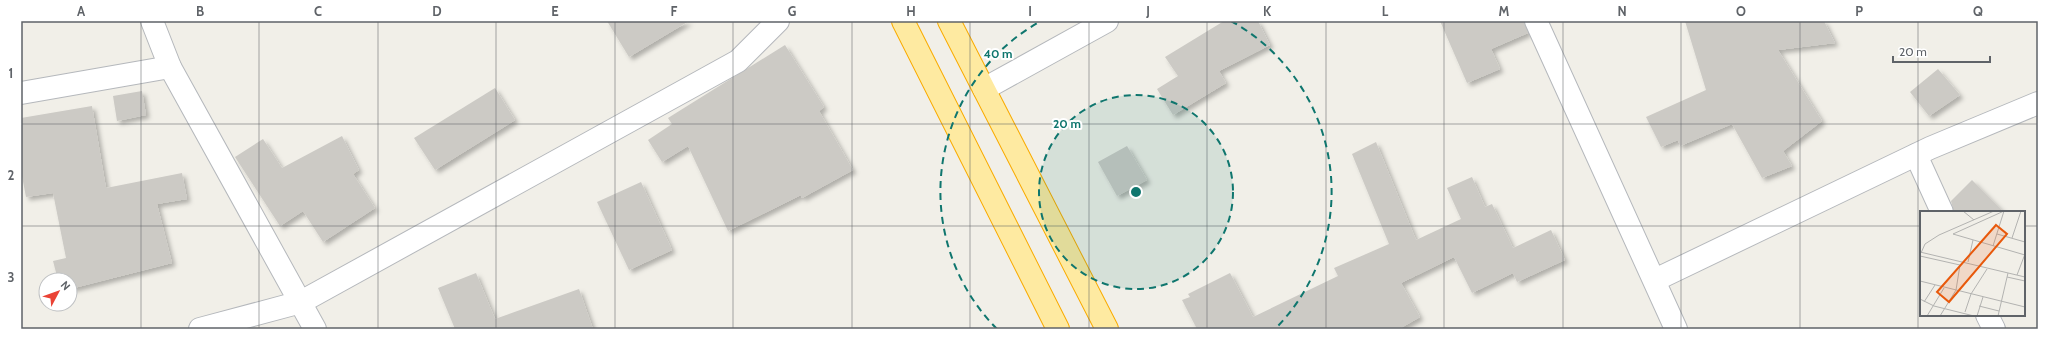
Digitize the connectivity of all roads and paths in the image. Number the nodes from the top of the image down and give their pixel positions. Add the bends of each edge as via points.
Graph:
1 (152, 21) edge
2 (778, 21) edge
3 (903, 21) edge
4 (949, 21) edge
5 (1107, 21) edge
6 (1536, 21) edge
7 (170, 67) junction
8 (984, 89) junction
9 (21, 93) edge
10 (2038, 103) edge
11 (1916, 155) junction
12 (1942, 211) edge
13 (1654, 280) junction
14 (301, 302) junction
15 (1988, 316) edge
16 (200, 329) edge
17 (315, 329) edge
18 (1058, 329) edge
19 (1107, 329) edge
20 (1676, 329) edge
21 (1994, 329) edge

1 - 7 street
2 - 14 street via 738,61
3 - 18 highway
4 - 8 highway
5 - 8 street
6 - 13 street
7 - 9 street
7 - 14 street
8 - 19 highway
10 - 11 street
11 - 12 street
11 - 13 street
13 - 20 street
14 - 16 street
14 - 17 street
15 - 21 street

